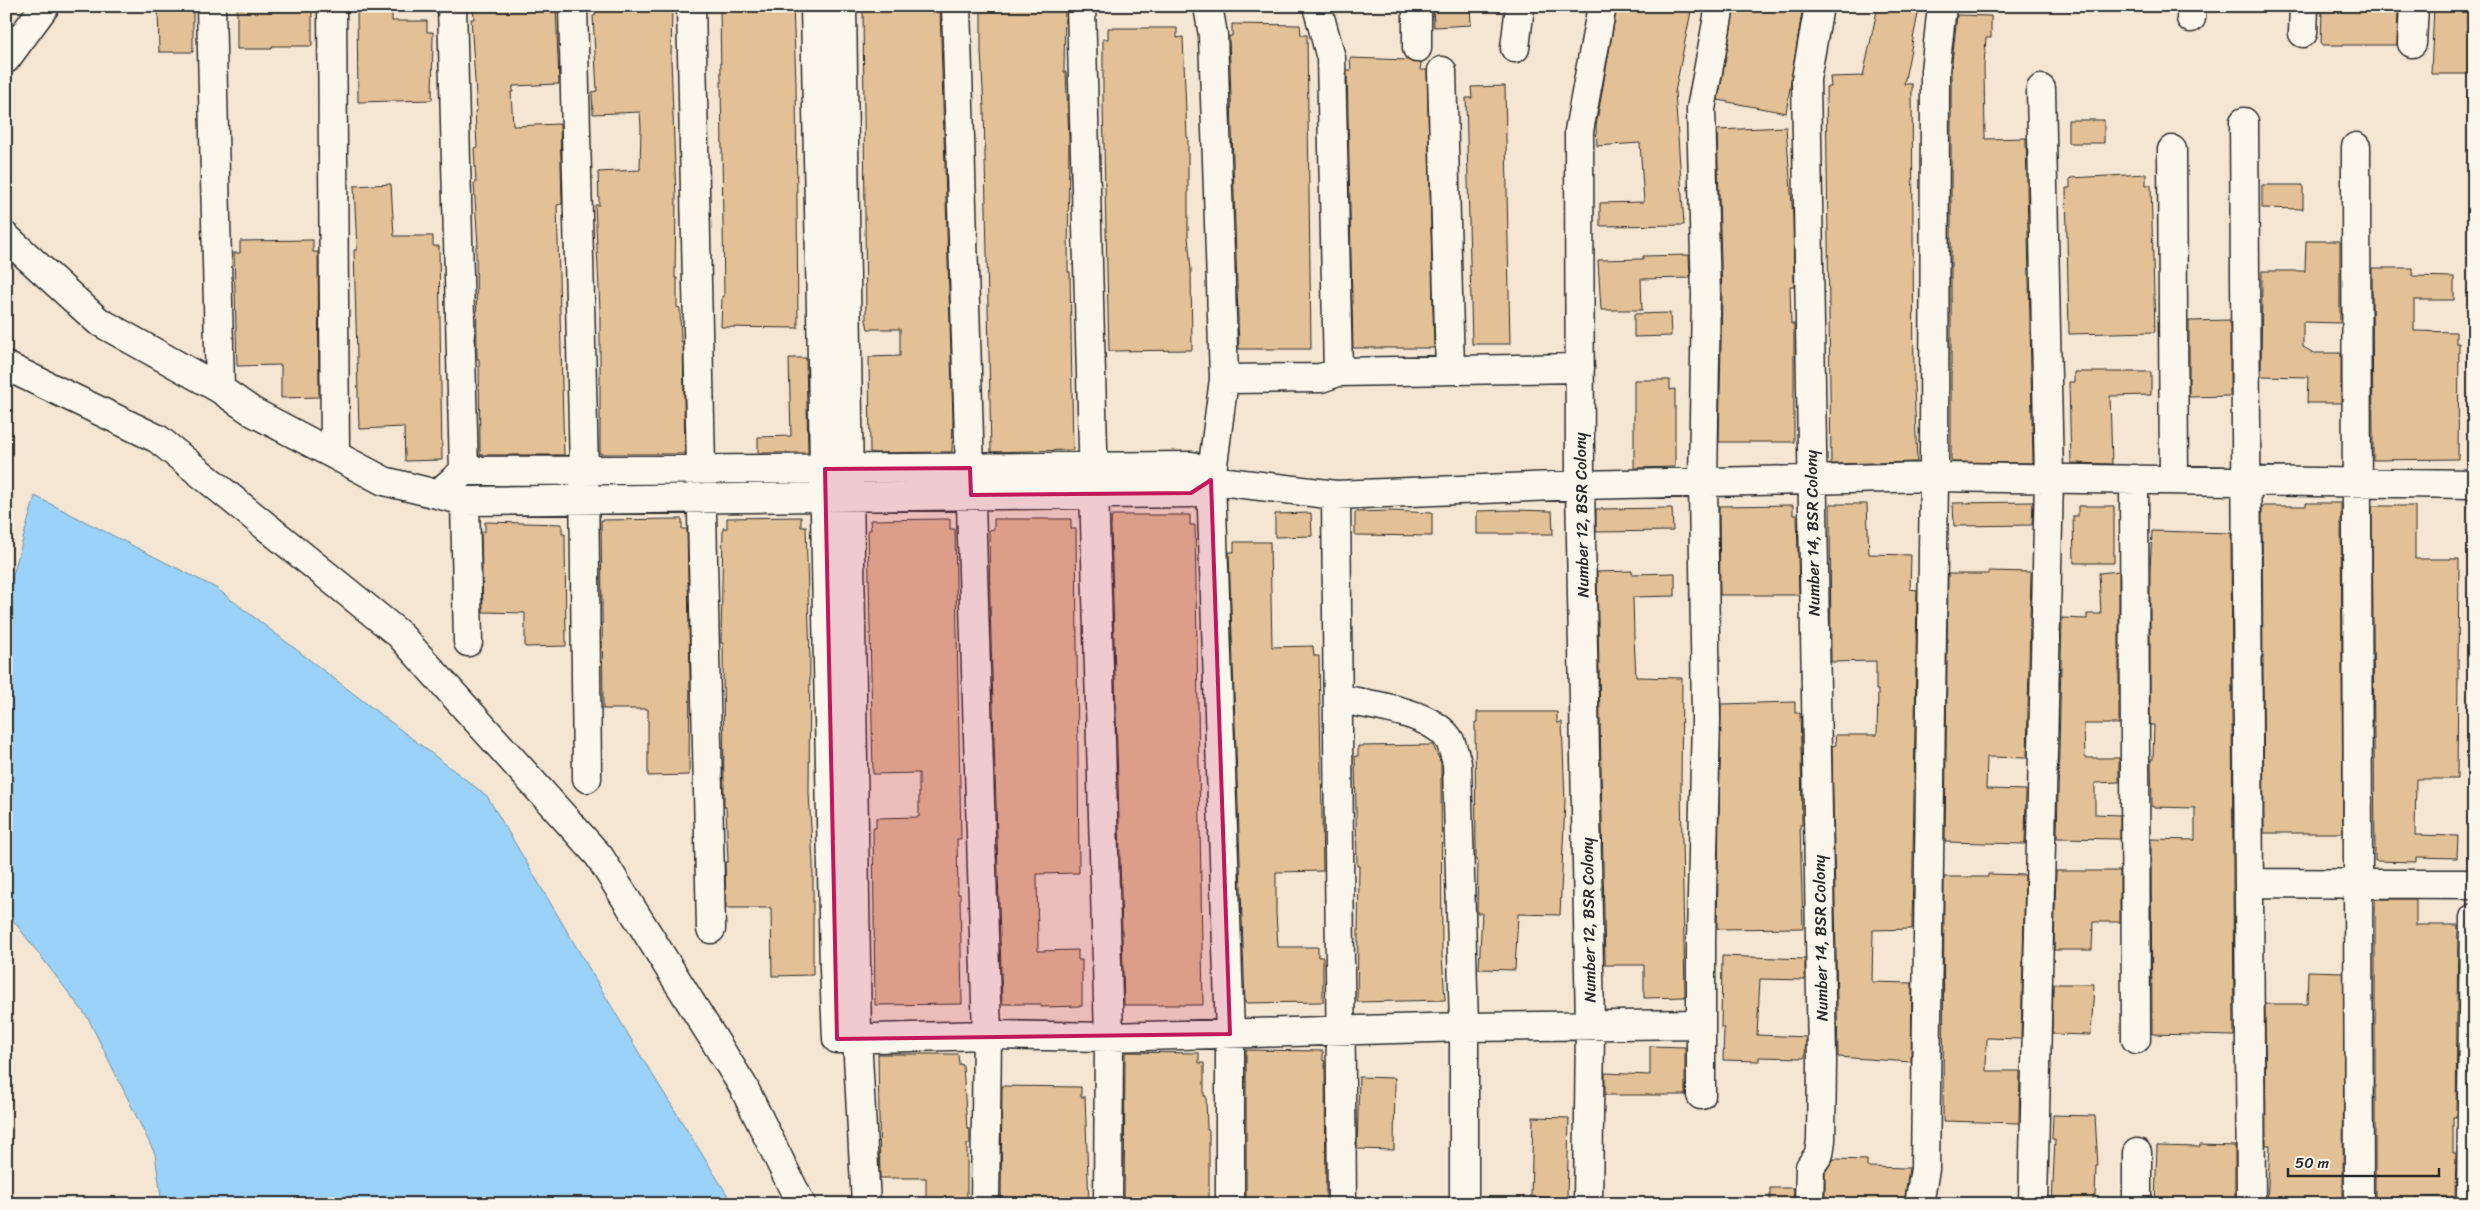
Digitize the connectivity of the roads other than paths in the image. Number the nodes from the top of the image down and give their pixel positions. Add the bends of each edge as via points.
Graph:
1 (45, 6) edge
2 (211, 6) edge
3 (332, 6) edge
4 (452, 6) edge
5 (573, 6) edge
6 (691, 6) edge
7 (815, 6) edge
8 (842, 6) edge
9 (956, 6) edge
10 (1081, 6) edge
11 (1208, 6) edge
12 (1316, 6) edge
13 (1416, 6) edge
14 (1520, 6) edge
15 (1602, 6) edge
16 (1720, 6) edge
17 (1819, 6) edge
18 (1942, 6) edge
19 (2304, 6) edge
20 (2414, 6) edge
21 (2302, 33) dead end
22 (2412, 43) dead end
23 (1417, 48) dead end
24 (1515, 48) dead end
25 (6, 59) edge
26 (1442, 72) dead end
27 (2041, 89) dead end
28 (2244, 122) dead end
29 (2356, 147) dead end
30 (2172, 150) dead end
31 (6, 238) edge
32 (6, 366) edge
33 (1580, 368) junction
34 (1450, 370) junction
35 (1338, 372) junction
36 (1224, 379) junction
37 (220, 389) junction
38 (335, 454) junction
39 (1095, 467) junction
40 (970, 468) junction
41 (584, 470) junction
42 (702, 470) junction
43 (464, 471) junction
44 (1934, 477) junction
45 (2049, 478) junction
46 (1811, 479) junction
47 (2134, 479) junction
48 (1211, 480) junction
49 (2174, 480) junction
50 (2246, 481) junction
51 (1703, 482) junction
52 (838, 483) junction
53 (2355, 483) junction
54 (1580, 484) junction
55 (2474, 484) edge
56 (439, 493) junction
57 (971, 495) junction
58 (1096, 495) junction
59 (1336, 495) junction
60 (703, 498) junction
61 (584, 499) junction
62 (466, 501) junction
63 (468, 642) dead end
64 (1338, 699) junction
65 (587, 778) dead end
66 (2249, 883) junction
67 (2361, 883) junction
68 (2474, 884) edge
69 (2474, 918) edge
70 (711, 929) dead end
71 (1701, 1024) junction
72 (1590, 1025) junction
73 (1464, 1027) junction
74 (1340, 1031) junction
75 (1230, 1034) junction
76 (988, 1035) junction
77 (1109, 1037) junction
78 (858, 1038) junction
79 (2136, 1039) dead end
80 (1702, 1095) dead end
81 (2137, 1153) dead end
82 (801, 1204) edge
83 (866, 1204) edge
84 (984, 1204) edge
85 (1108, 1204) edge
86 (1230, 1204) edge
87 (1342, 1204) edge
88 (1464, 1204) edge
89 (1588, 1204) edge
90 (1809, 1204) edge
91 (1919, 1204) edge
92 (2033, 1204) edge
93 (2137, 1204) edge
94 (2251, 1204) edge
95 (2359, 1204) edge
96 (2471, 1204) edge

1 - 25 street
2 - 37 street
3 - 38 street
4 - 43 street
5 - 41 street
6 - 42 street
7 - 52 street
8 - 52 street
9 - 40 street
10 - 39 street
11 - 36 street via 1213,35
12 - 35 street via 1331,58
13 - 23 street
14 - 24 street
15 - 33 street, Number 12, BSR Colony via 1579,131
16 - 51 street via 1701,109 1706,295
17 - 46 street, Number 14, BSR Colony via 1806,80
18 - 44 street via 1935,71
19 - 21 street
20 - 22 street
26 - 34 street
27 - 45 street
28 - 50 street
29 - 53 street
30 - 49 street
31 - 37 street via 98,320
32 - 82 street via 158,439 399,634 598,856 742,1086
33 - 34 street
33 - 54 street, Number 12, BSR Colony
34 - 35 street
35 - 36 street via 1321,378
36 - 48 street
37 - 38 street via 253,412
38 - 56 street via 384,481
39 - 40 street
39 - 48 street via 1192,466
39 - 58 street
40 - 52 street
40 - 57 street
41 - 42 street
41 - 43 street
41 - 61 street
42 - 52 street
42 - 60 street
43 - 56 street
44 - 45 street
44 - 46 street
44 - 91 street via 1925,1169
45 - 47 street
45 - 92 street
46 - 51 street
46 - 90 street, Number 14, BSR Colony via 1822,1061 1821,1140 1819,1154 1810,1167
47 - 49 street
47 - 79 street
48 - 58 street via 1191,493
48 - 59 street
48 - 75 street
49 - 50 street
50 - 53 street
50 - 66 street
51 - 54 street
51 - 71 street via 1706,719
52 - 57 street
52 - 60 street
52 - 78 street
53 - 55 street
53 - 67 street
54 - 59 street
54 - 72 street, Number 12, BSR Colony
56 - 62 street
57 - 58 street
57 - 76 street
58 - 77 street
59 - 64 street
60 - 61 street
60 - 70 street
61 - 62 street
61 - 65 street
62 - 63 street
64 - 73 street via 1389,708 1436,726 1449,741 1457,763
64 - 74 street
66 - 67 street
66 - 94 street
67 - 68 street
67 - 95 street
69 - 96 street
71 - 72 street
71 - 80 street
72 - 73 street
72 - 89 street, Number 12, BSR Colony
73 - 74 street
73 - 88 street
74 - 75 street
74 - 87 street
75 - 77 street
75 - 86 street
76 - 77 street
76 - 78 street
76 - 84 street
77 - 85 street
78 - 83 street
81 - 93 street

